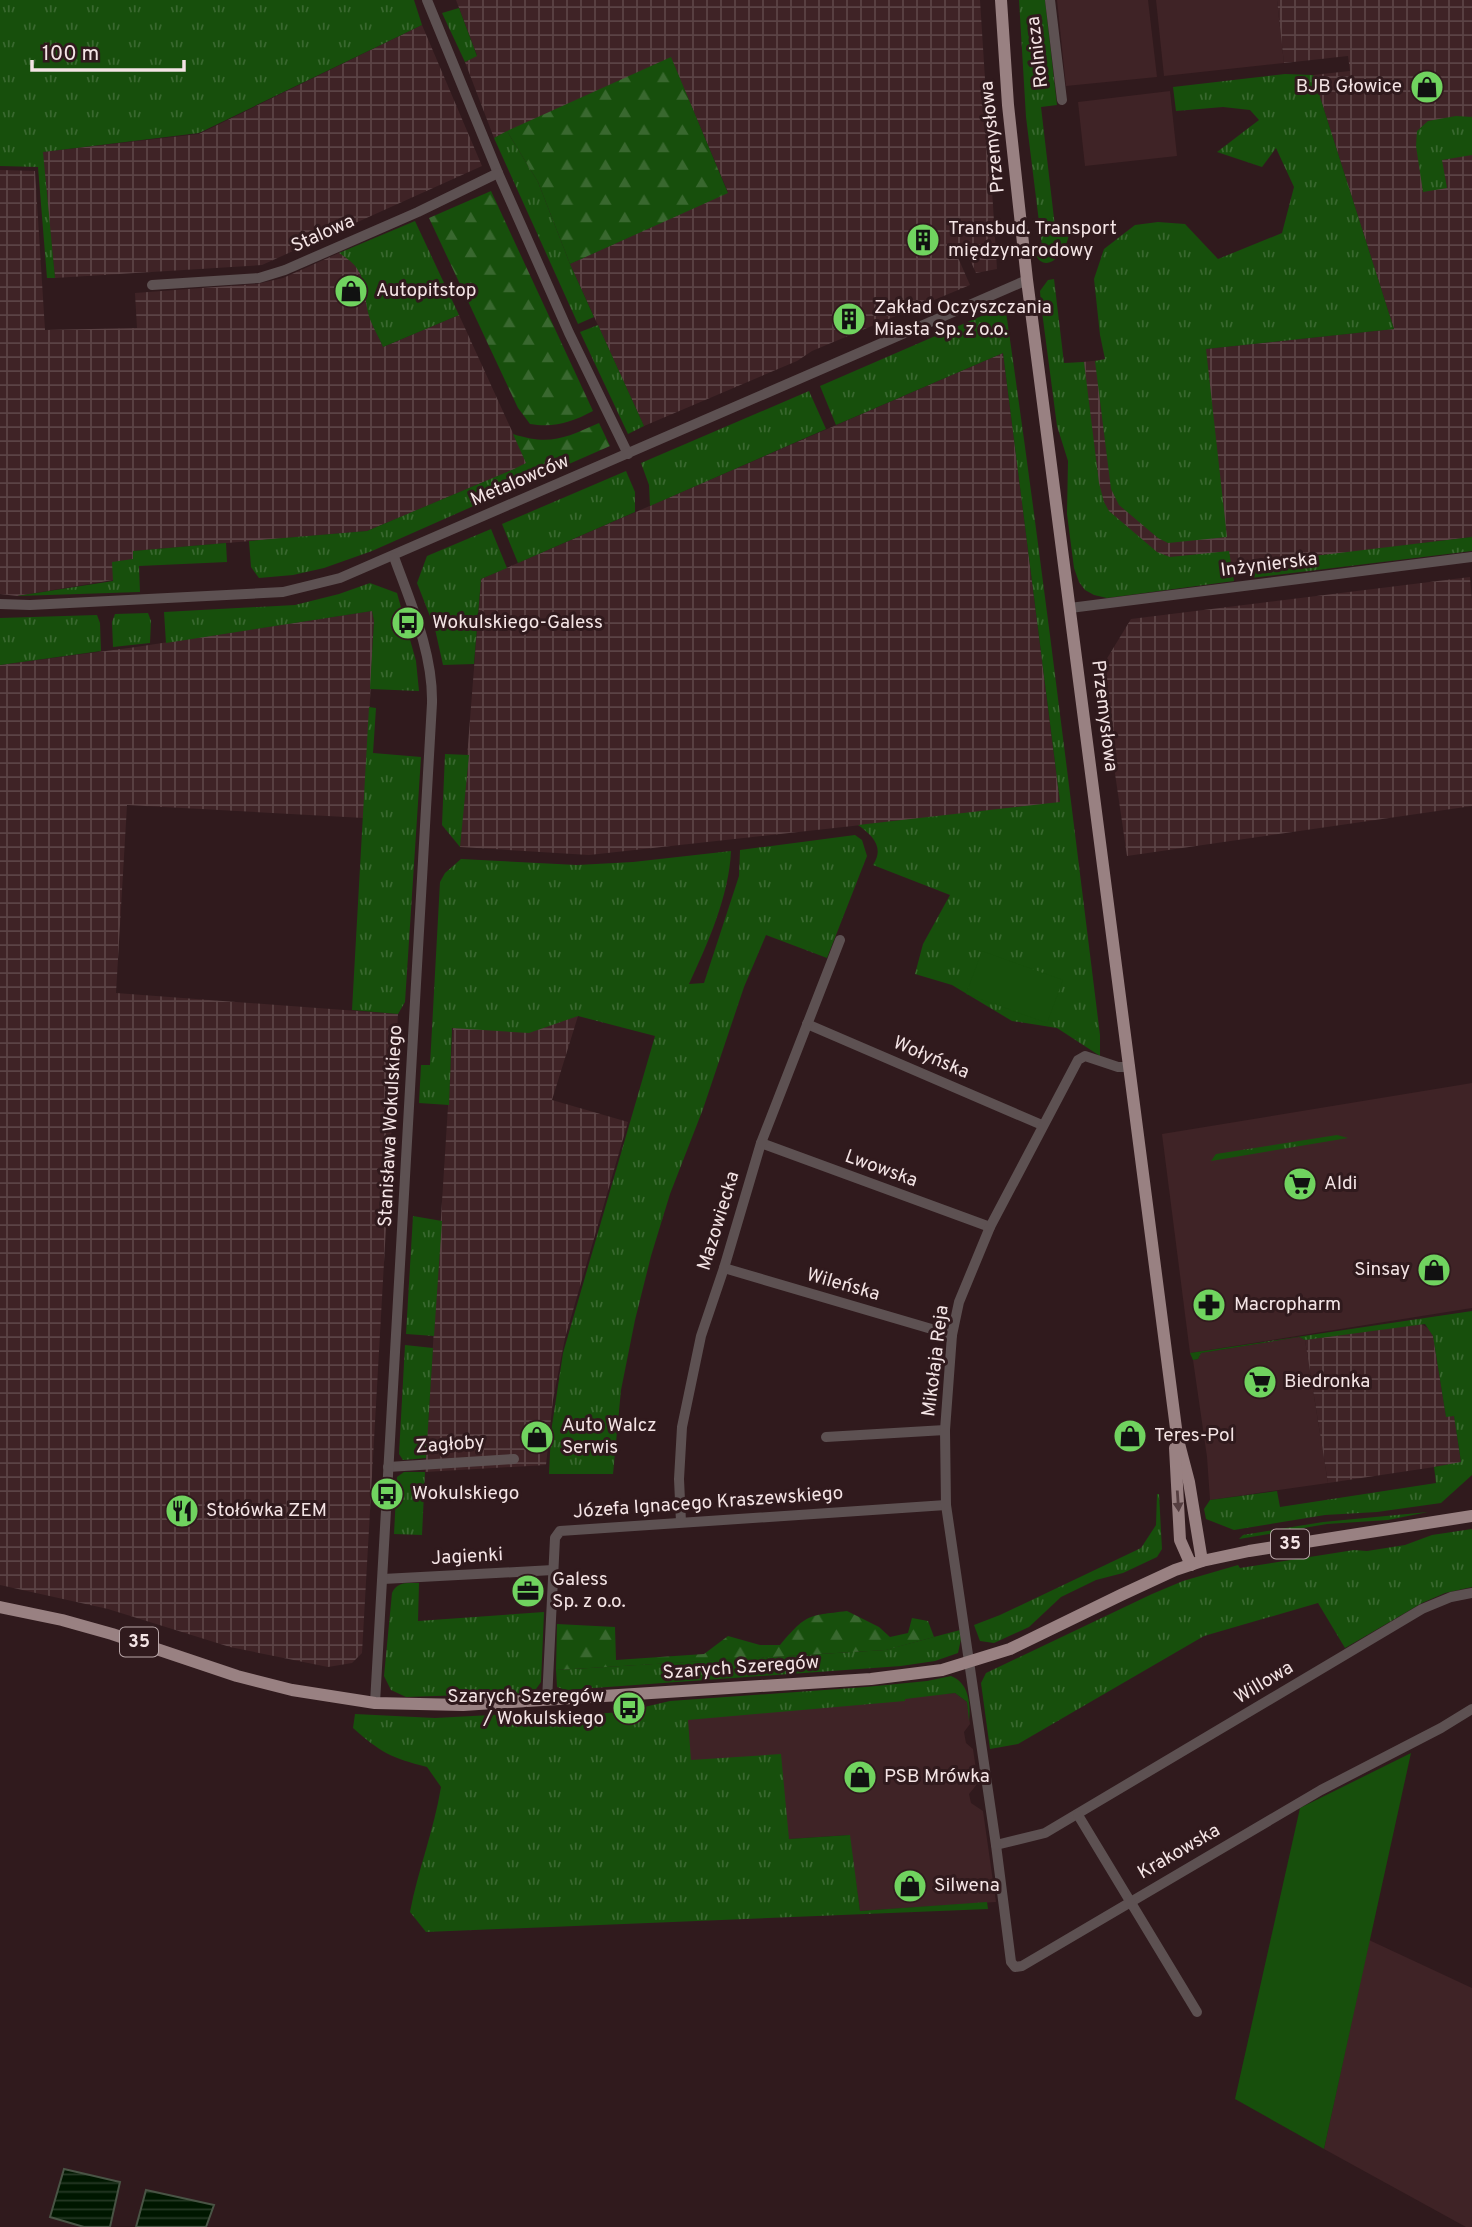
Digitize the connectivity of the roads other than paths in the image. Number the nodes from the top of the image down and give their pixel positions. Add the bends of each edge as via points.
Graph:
1 (427, 0) edge
2 (1001, 0) edge
3 (1050, 0) edge
4 (1062, 100) dead end
5 (498, 173) junction
6 (1027, 280) junction
7 (152, 285) dead end
8 (628, 454) junction
9 (394, 557) junction
10 (1472, 557) edge
11 (0, 604) edge
12 (1070, 608) junction
13 (839, 940) dead end
14 (807, 1024) junction
15 (1130, 1067) junction
16 (1042, 1125) junction
17 (761, 1143) junction
18 (990, 1227) junction
19 (724, 1268) junction
20 (953, 1335) junction
21 (945, 1430) junction
22 (1177, 1436) junction
23 (826, 1437) dead end
24 (514, 1459) dead end
25 (388, 1467) junction
26 (946, 1505) junction
27 (1472, 1516) edge
28 (681, 1522) junction
29 (1197, 1563) junction
30 (552, 1570) junction
31 (383, 1578) junction
32 (1472, 1593) edge
33 (0, 1607) edge
34 (969, 1662) junction
35 (547, 1700) junction
36 (375, 1703) junction
37 (1472, 1709) edge
38 (1078, 1815) junction
39 (996, 1845) junction
40 (1130, 1900) junction
41 (1196, 2012) dead end

1 - 5 street
2 - 6 main road, Przemysłowa
3 - 4 street, Rolnicza
5 - 7 street, Stalowa via 285,270 259,278
5 - 8 street
6 - 8 street, Metalowców
6 - 12 main road, Przemysłowa
8 - 9 street, Metalowców
9 - 11 street, Metalowców via 340,578 283,592
9 - 25 street, Stanisława Wokulskiego via 428,660 432,703
10 - 12 street, Inżynierska
12 - 15 main road, Przemysłowa
13 - 14 street, Mazowiecka
14 - 16 street, Wołyńska
14 - 17 street, Mazowiecka
15 - 16 street, Mikołaja Reja via 1118,1068 1085,1056 1077,1060
15 - 22 main road, Przemysłowa
16 - 18 street, Mikołaja Reja
17 - 18 street, Lwowska
17 - 19 street, Mazowiecka
18 - 20 street, Mikołaja Reja via 958,1302
19 - 20 street, Wileńska
19 - 28 street, Mazowiecka via 701,1336 682,1427
20 - 21 street, Mikołaja Reja
21 - 23 street
21 - 26 street, Mikołaja Reja
22 - 29 main road, Przemysłowa via 1189,1482
22 -> 29 main road, Przemysłowa via 1180,1540
24 - 25 street, Zagłoby
25 - 31 street, Stanisława Wokulskiego
26 - 28 street, Józefa Ignacego Kraszewskiego
26 - 34 street, Mikołaja Reja
27 - 29 main road, Szarych Szeregów / 35
28 - 30 street, Józefa Ignacego Kraszewskiego via 560,1531
29 - 34 main road, Szarych Szeregów / 35
30 - 31 street, Jagienki
30 - 35 street, Józefa Ignacego Kraszewskiego
31 - 36 street, Stanisława Wokulskiego
32 - 38 street, Willowa via 1422,1609
33 - 36 main road, Szarych Szeregów / 35 via 112,1634 275,1686
34 - 35 main road, Szarych Szeregów / 35 via 871,1679
34 - 39 street, Krakowska
35 - 36 main road, Szarych Szeregów / 35 via 463,1705
37 - 40 street, Krakowska
38 - 39 street, Willowa via 1045,1833
38 - 40 street
39 - 40 street, Krakowska via 1015,1967
40 - 41 street

